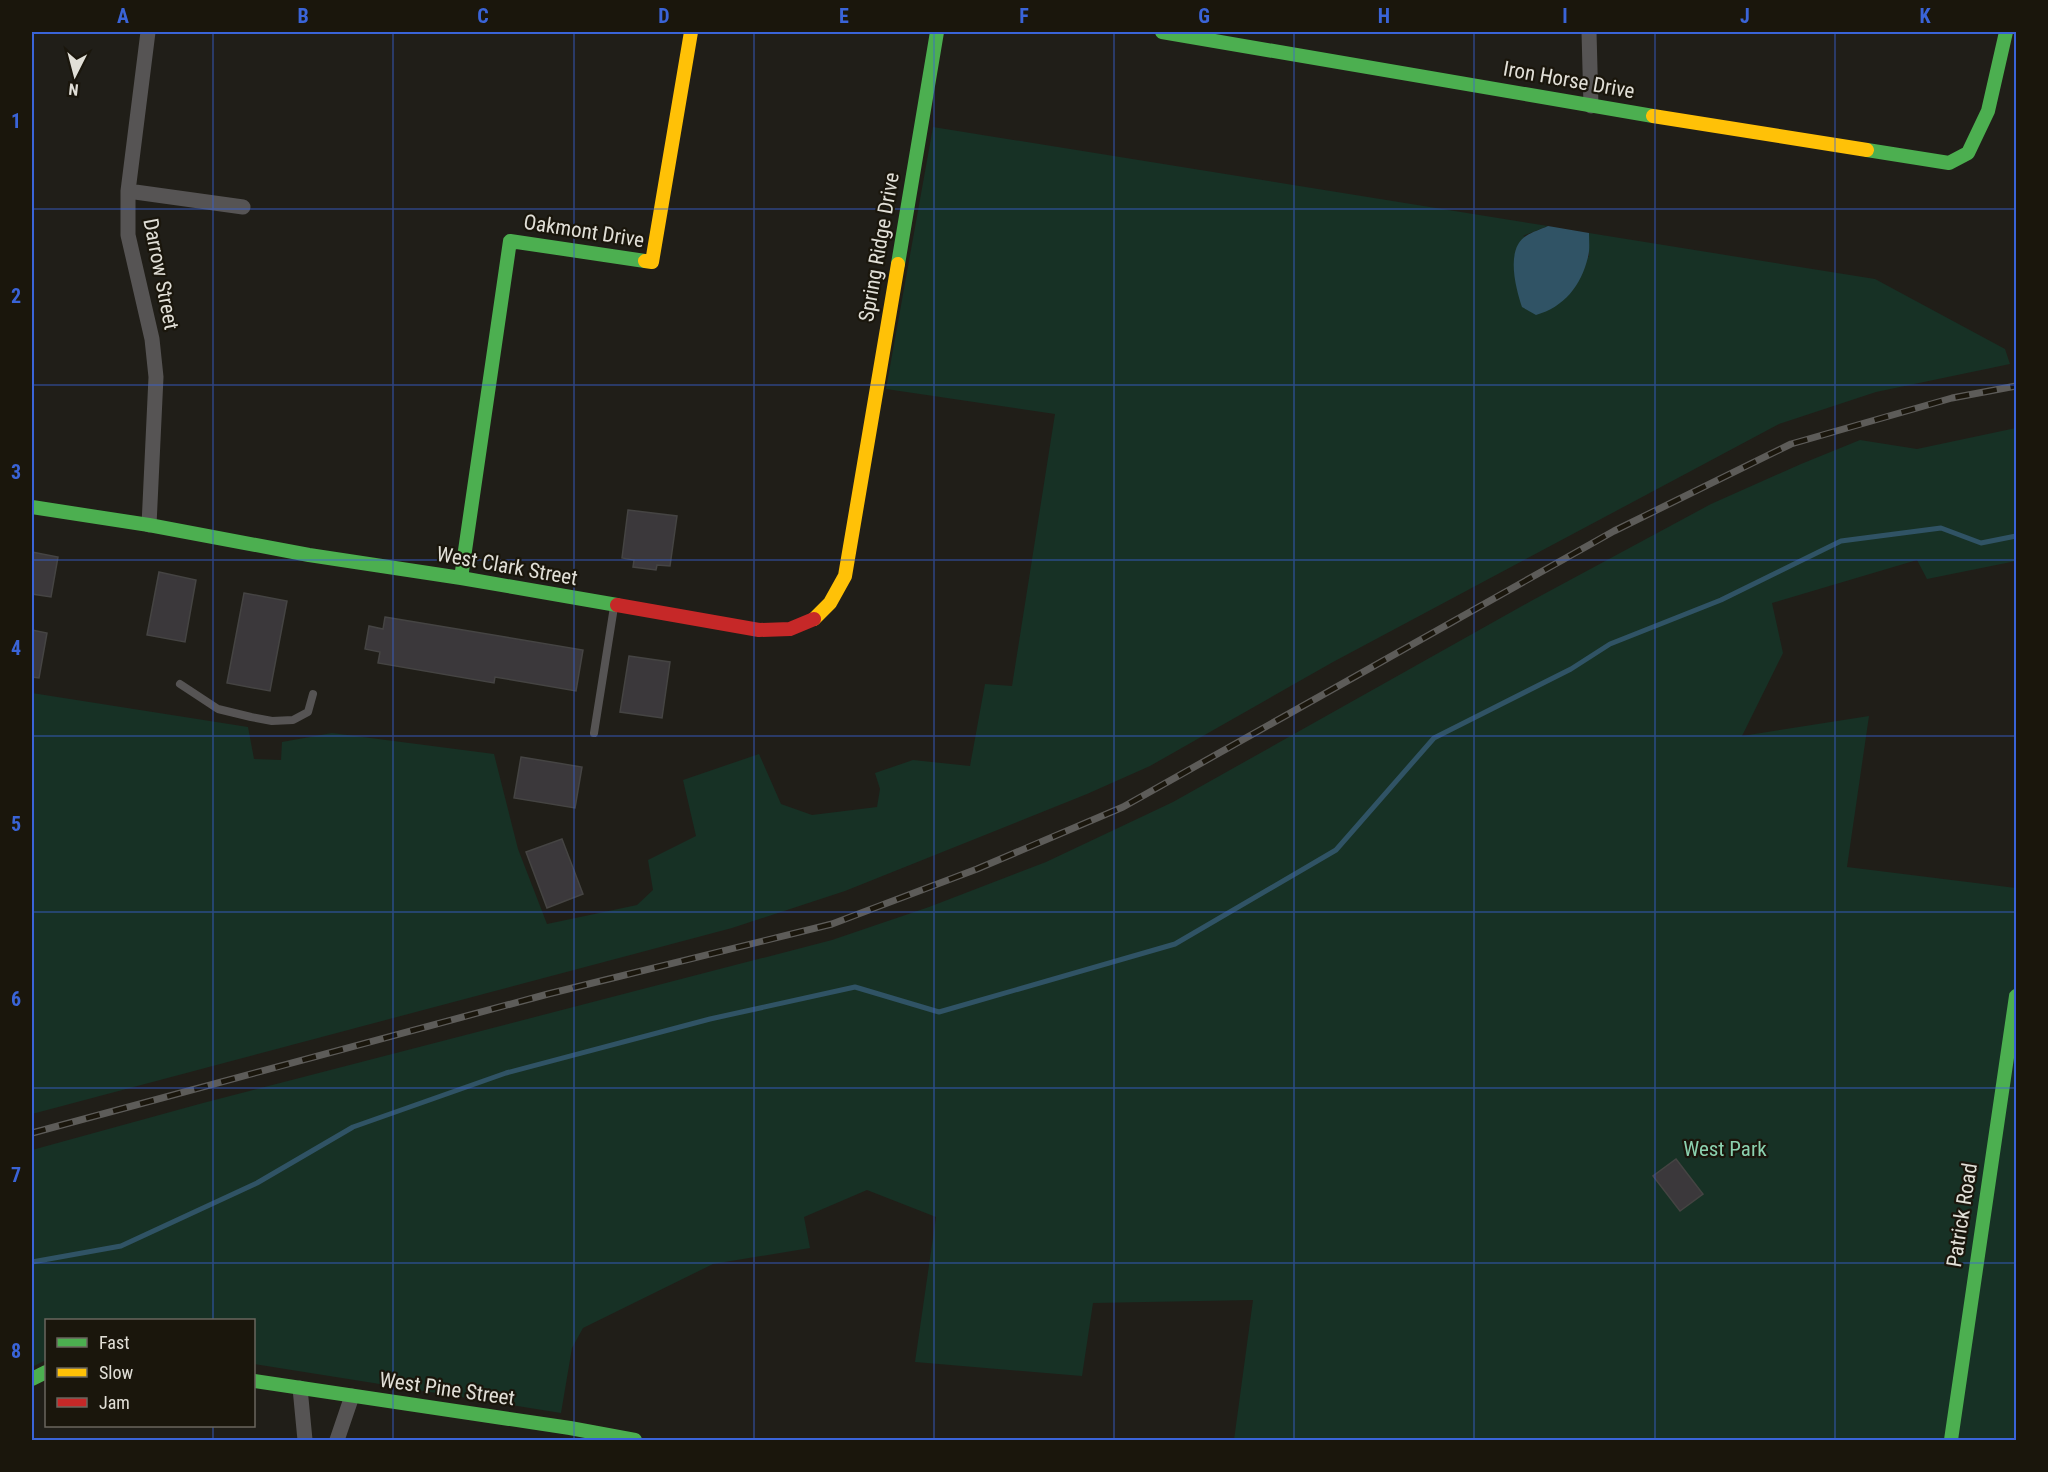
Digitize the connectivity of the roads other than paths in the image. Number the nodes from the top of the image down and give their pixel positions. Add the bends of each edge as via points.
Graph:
1 (148, 32) edge
2 (688, 32) edge
3 (937, 32) edge
4 (1162, 32) edge
5 (1589, 32) edge
6 (2006, 32) edge
7 (1591, 106) junction
8 (128, 191) junction
9 (243, 207) dead end
10 (863, 470) joint
11 (32, 507) edge
12 (149, 525) junction
13 (461, 578) junction
14 (614, 606) junction
15 (180, 684) dead end
16 (313, 694) dead end
17 (594, 732) dead end
18 (2016, 996) edge
19 (255, 1380) edge
20 (300, 1388) junction
21 (352, 1396) junction
22 (305, 1440) edge
23 (337, 1440) edge
24 (635, 1440) edge
25 (1951, 1440) edge

1 - 8 street, Darrow Street
2 - 13 street, Oakmont Drive via 652,262 510,241
3 - 10 street, Spring Ridge Drive
4 - 7 street, Iron Horse Drive
5 - 7 street
6 - 7 street, Iron Horse Drive via 1988,111 1968,153 1949,163
8 - 9 street
8 - 12 street, Darrow Street via 128,235 152,339 156,377
10 - 14 street, West Clark Street via 845,576 825,610 811,622 784,631 759,630
11 - 12 street, West Clark Street
12 - 13 street, West Clark Street
13 - 14 street, West Clark Street
14 - 17 lane
15 - 16 lane via 218,710 272,721 293,720 308,712
18 - 25 street, Patrick Road
19 - 20 street, West Pine Street
20 - 21 street, West Pine Street
20 - 22 street
21 - 23 street
21 - 24 street, West Pine Street

